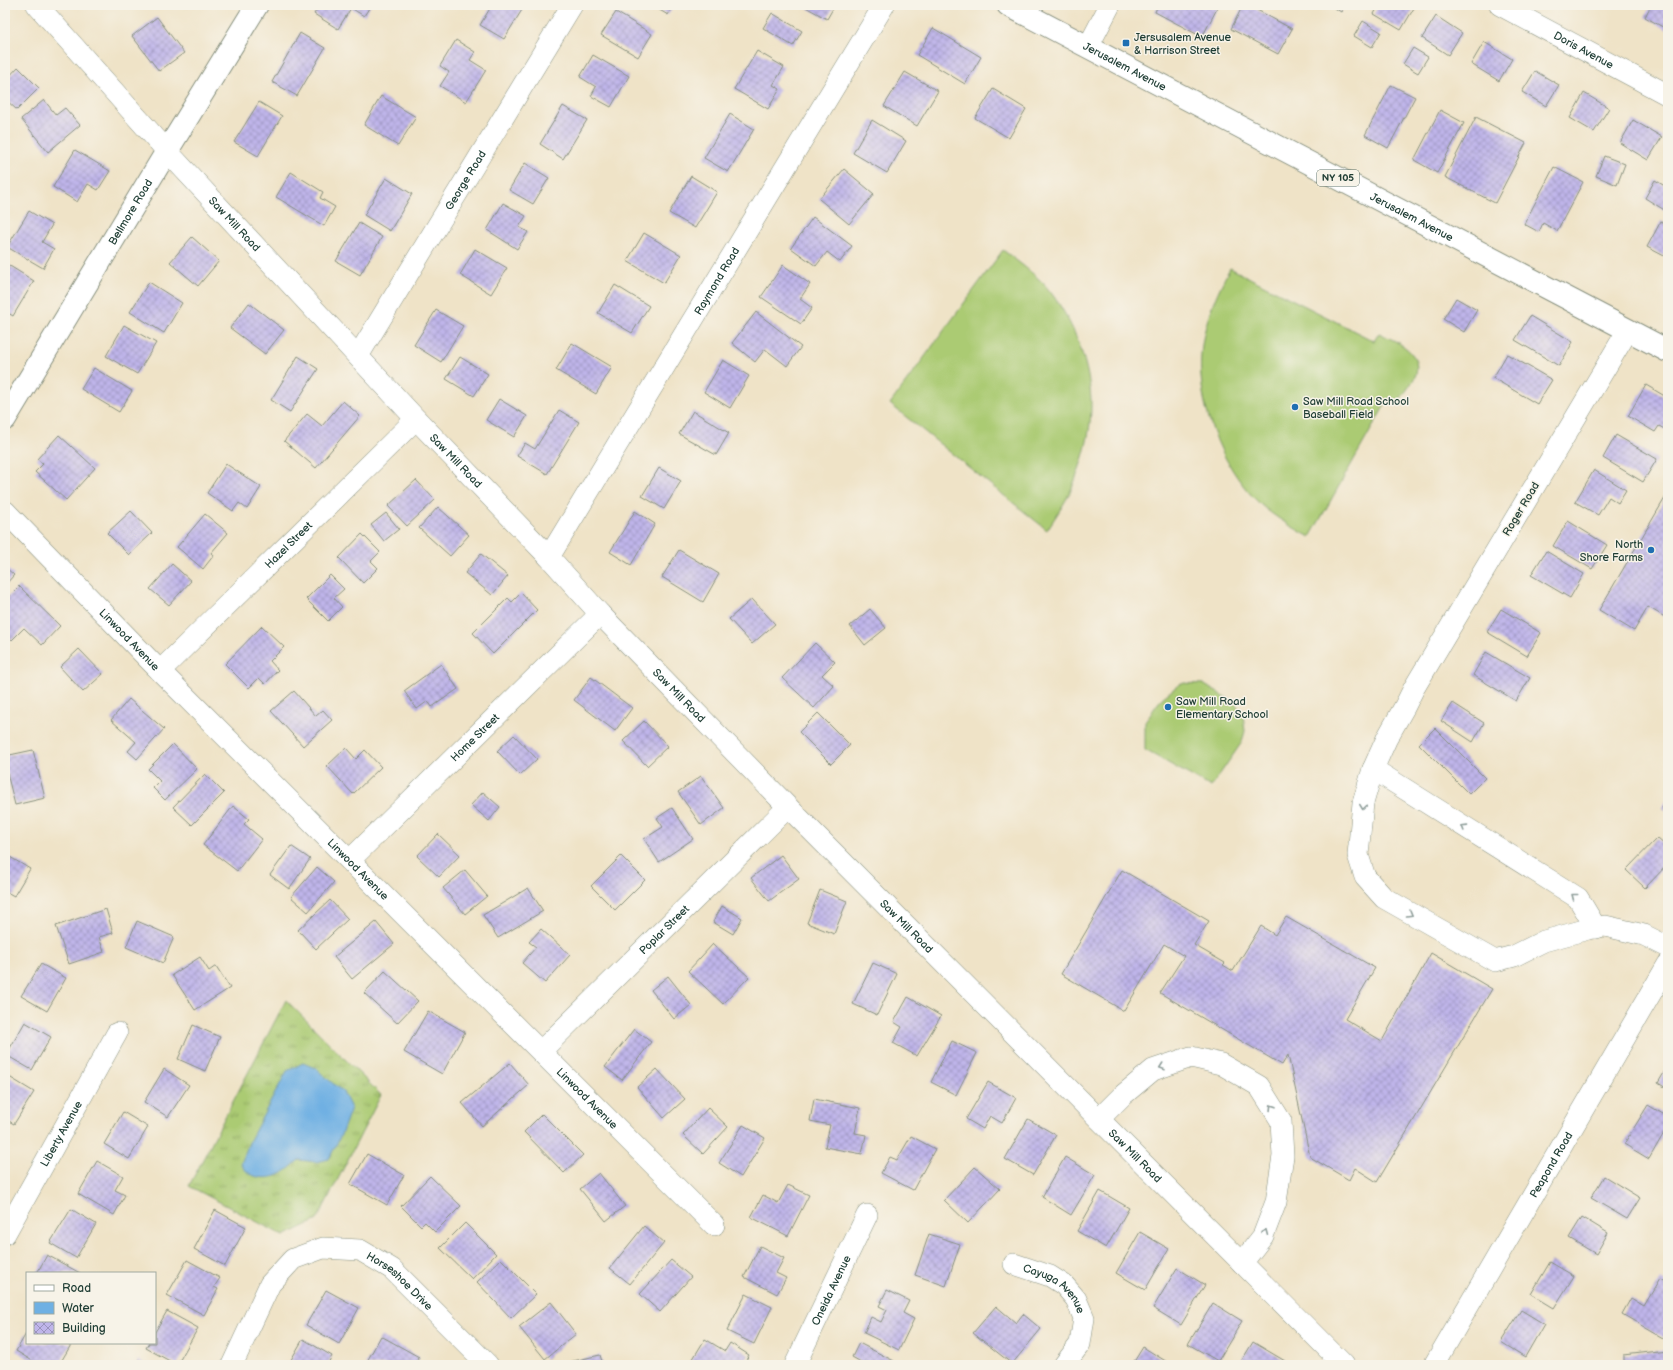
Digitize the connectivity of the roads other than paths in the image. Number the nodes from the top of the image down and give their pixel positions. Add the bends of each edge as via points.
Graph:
1 (37, 5) edge
2 (257, 5) edge
3 (572, 5) edge
4 (884, 5) edge
5 (1008, 5) edge
6 (1110, 5) edge
7 (1500, 5) edge
8 (1088, 47) junction
9 (1668, 95) edge
10 (167, 151) junction
11 (1628, 330) junction
12 (1668, 350) edge
13 (358, 356) junction
14 (5, 419) edge
15 (416, 419) junction
16 (5, 511) edge
17 (549, 557) junction
18 (600, 614) junction
19 (160, 670) junction
20 (1373, 770) junction
21 (788, 807) junction
22 (350, 860) junction
23 (1596, 928) junction
24 (1668, 947) edge
25 (1668, 964) edge
26 (117, 1033) dead end
27 (541, 1051) junction
28 (1099, 1119) junction
29 (867, 1215) dead end
30 (714, 1225) dead end
31 (5, 1234) edge
32 (1242, 1263) junction
33 (1014, 1264) dead end
34 (232, 1365) edge
35 (488, 1365) edge
36 (795, 1365) edge
37 (1064, 1365) edge
38 (1344, 1365) edge
39 (1434, 1365) edge

1 - 10 street, Saw Mill Road
2 - 10 main road, Bellmore Road
3 - 13 street, George Road
4 - 17 street, Raymond Road
5 - 8 main road, Jerusalem Avenue / NY 105
6 - 8 street
7 - 9 street, Doris Avenue
8 - 11 main road, Jerusalem Avenue / NY 105
10 - 13 street, Saw Mill Road
10 - 14 main road, Bellmore Road
11 - 12 main road, Jerusalem Avenue / NY 105
11 - 20 street, Roger Road via 1414,688
13 - 15 street, Saw Mill Road
15 - 17 street, Saw Mill Road
15 - 19 street, Hazel Street
16 - 19 street, Linwood Avenue
17 - 18 street, Saw Mill Road
18 - 21 street, Saw Mill Road
18 - 22 street, Home Street
19 - 22 street, Linwood Avenue
23 -> 20 street via 1578,898
20 -> 23 street, Roger Road via 1363,803 1358,855 1365,877 1384,898 1495,961 1514,956 1544,941
21 - 27 street, Poplar Street
21 - 28 street, Saw Mill Road
22 - 27 street, Linwood Avenue
23 - 24 street via 1604,926 1644,935
25 - 39 street, Peapond Road
26 - 31 street, Liberty Avenue
27 - 30 street, Linwood Avenue
28 - 32 street, Saw Mill Road
32 -> 28 street via 1263,1236 1276,1202 1283,1156 1281,1121 1259,1086 1221,1064 1191,1057 1153,1070
29 - 36 street, Oneida Avenue
32 - 38 street, Saw Mill Road
33 - 37 street, Cayuga Avenue via 1050,1276 1064,1285 1076,1299 1084,1318 1080,1344
34 - 35 street, Horseshoe Drive via 270,1284 293,1259 322,1248 360,1250 392,1269

